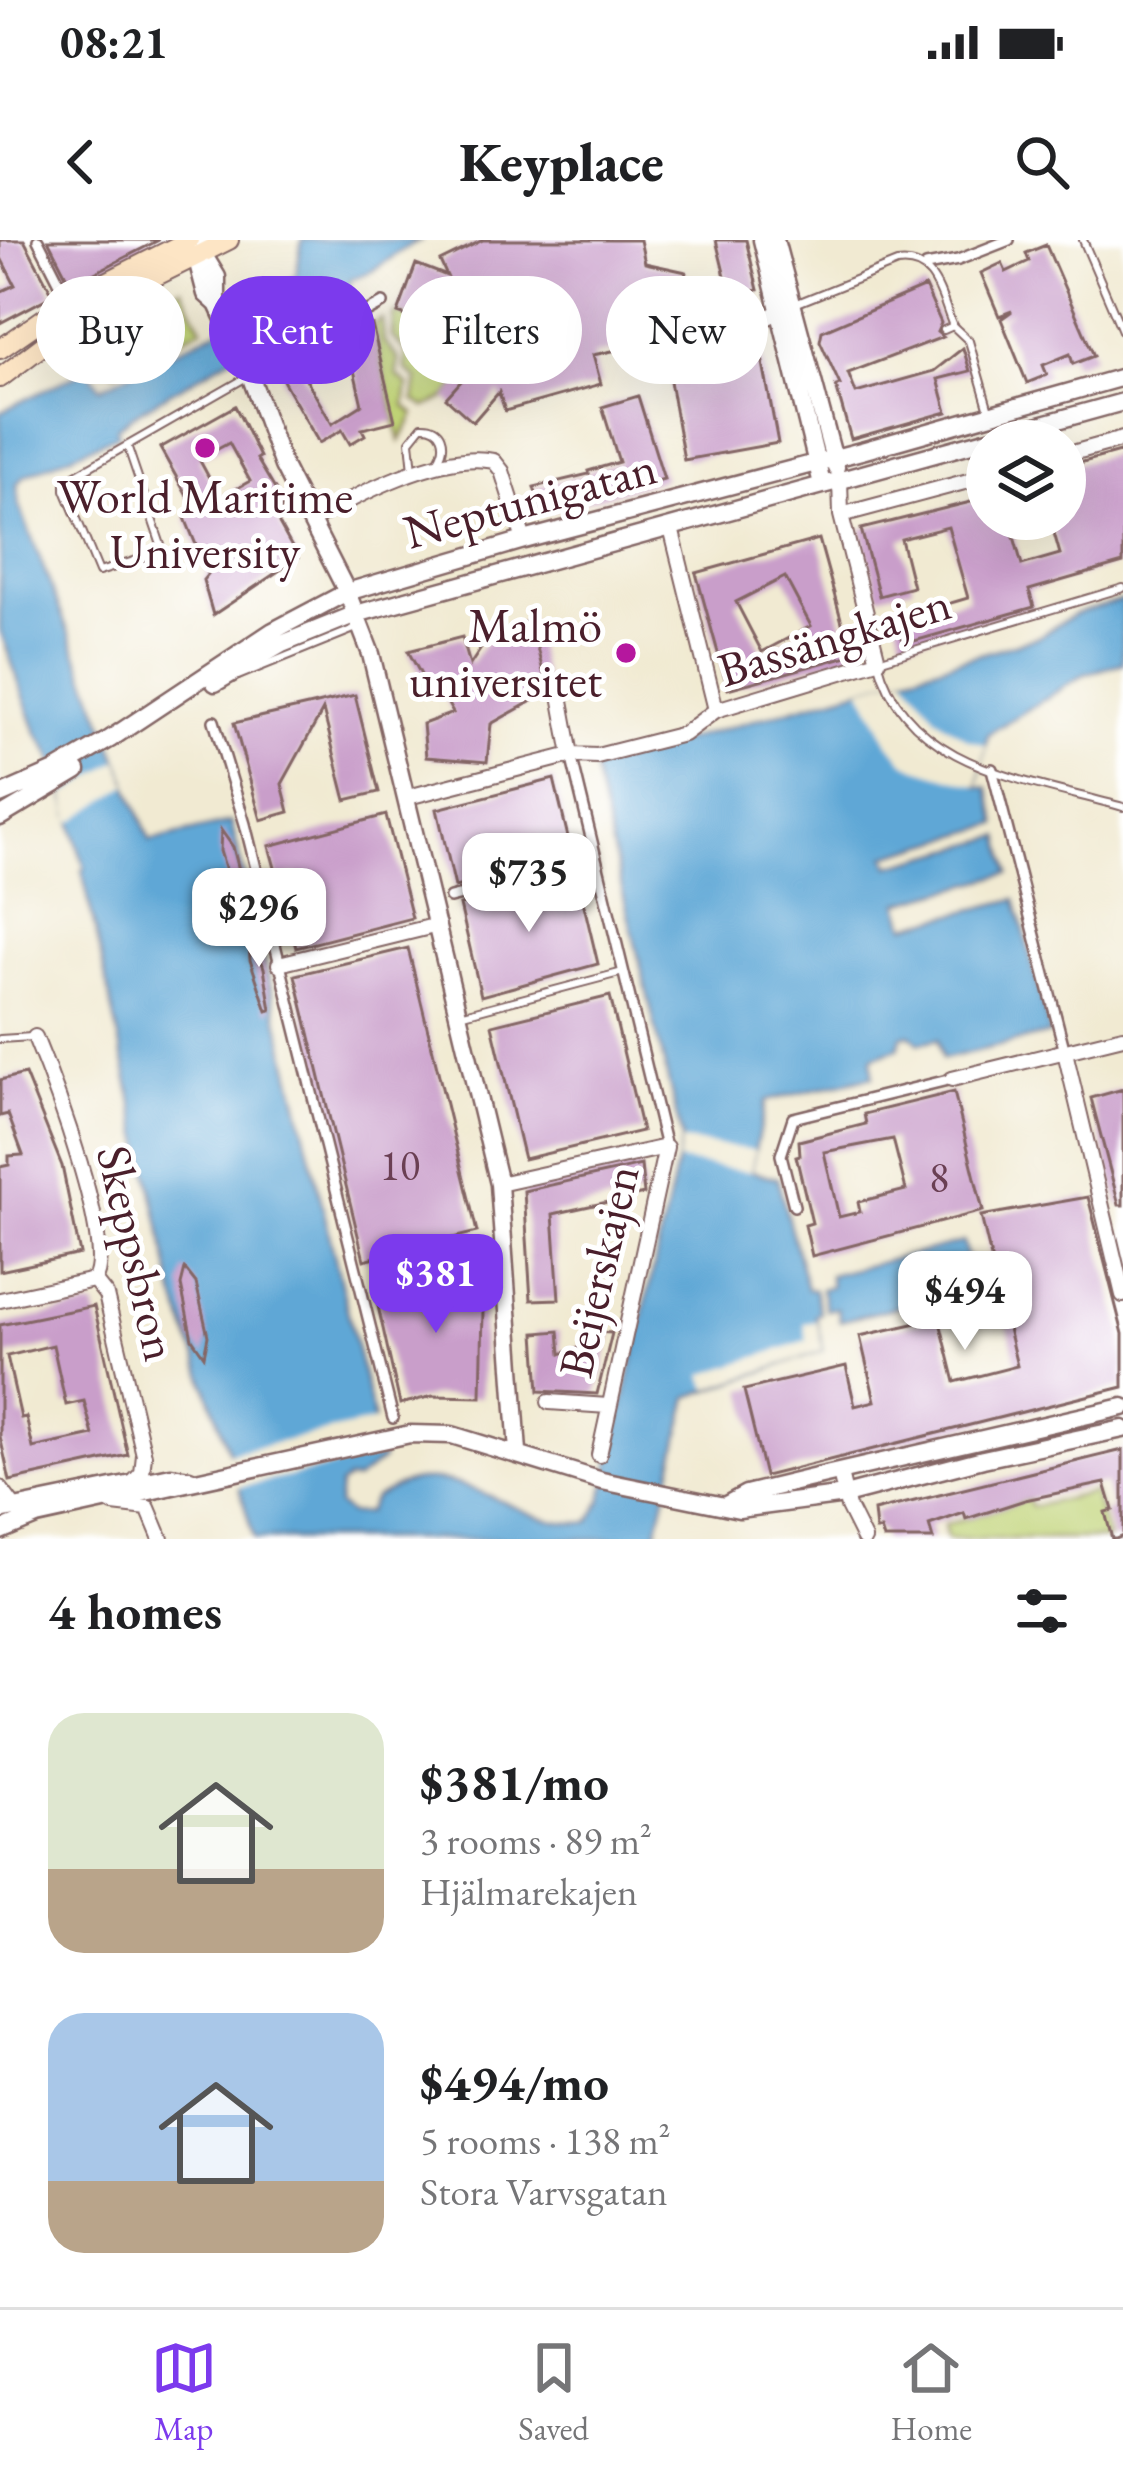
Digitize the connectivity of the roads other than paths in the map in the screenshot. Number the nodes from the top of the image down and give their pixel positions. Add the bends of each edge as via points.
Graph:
1 (38, 240) edge
2 (229, 240) edge
3 (762, 240) edge
4 (776, 240) edge
5 (968, 240) edge
6 (1009, 240) edge
7 (1083, 240) edge
8 (197, 245) edge
9 (971, 255) junction
10 (926, 266) junction
11 (56, 276) edge
12 (126, 276) edge
13 (216, 276) edge
14 (383, 303) dead end
15 (375, 307) edge
16 (784, 310) junction
17 (768, 317) edge
18 (36, 324) edge
19 (953, 326) junction
20 (944, 330) dead end
21 (1123, 333) edge
22 (0, 349) edge
23 (1123, 376) edge
24 (0, 378) edge
25 (236, 384) edge
26 (245, 384) edge
27 (1123, 402) edge
28 (990, 414) junction
29 (1123, 440) edge
30 (128, 448) junction
31 (1086, 450) edge
32 (824, 459) junction
33 (431, 466) junction
34 (414, 473) junction
35 (831, 482) junction
36 (966, 482) edge
37 (841, 515) junction
38 (311, 521) junction
39 (671, 528) junction
40 (524, 540) junction
41 (1123, 588) edge
42 (347, 592) junction
43 (359, 620) junction
44 (878, 661) junction
45 (560, 694) dead end
46 (716, 710) junction
47 (214, 721) dead end
48 (113, 744) junction
49 (571, 755) junction
50 (987, 767) junction
51 (58, 776) junction
52 (0, 795) edge
53 (408, 797) junction
54 (1123, 807) edge
55 (0, 818) edge
56 (594, 862) junction
57 (450, 898) dead end
58 (438, 926) junction
59 (279, 964) junction
60 (623, 972) junction
61 (460, 1015) junction
62 (35, 1037) joint
63 (1123, 1037) edge
64 (0, 1039) edge
65 (1065, 1052) junction
66 (952, 1079) joint
67 (666, 1147) junction
68 (500, 1184) junction
69 (794, 1206) dead end
70 (1120, 1271) edge
71 (94, 1280) junction
72 (1123, 1295) edge
73 (0, 1300) edge
74 (549, 1402) dead end
75 (608, 1406) junction
76 (1123, 1407) edge
77 (1123, 1429) edge
78 (389, 1431) junction
79 (518, 1452) junction
80 (599, 1455) dead end
81 (840, 1473) junction
82 (197, 1480) junction
83 (131, 1484) junction
84 (0, 1488) edge
85 (844, 1495) junction
86 (96, 1503) junction
87 (726, 1505) junction
88 (8, 1509) edge
89 (0, 1531) edge
90 (161, 1539) edge
91 (864, 1539) edge

1 - 11 street
2 - 8 main road
3 - 16 street
4 - 16 street
5 - 9 street
6 - 9 street
7 - 21 lane
8 - 12 main road
8 - 13 street
8 - 24 main road
9 - 10 street
10 - 16 lane via 897,263
10 - 19 lane
14 - 15 street
16 - 17 street
16 - 32 street
18 - 22 main road
19 - 20 lane
19 - 28 lane via 969,341
23 - 28 street, Neptunigatan
25 - 30 lane
26 - 38 street
27 - 35 street, Neptunigatan
28 - 32 street, Neptunigatan
29 - 31 street
30 - 30 lane via 65,481 99,572 162,548
32 - 35 street
32 - 40 street, Neptunigatan
33 - 34 street
33 - 34 lane via 444,443 428,425 410,441
33 - 40 street via 494,460
34 - 38 street
35 - 37 street
35 - 39 street, Neptunigatan
36 - 37 street
37 - 44 street
38 - 42 street
39 - 43 street, Neptunigatan via 390,604
39 - 46 street
40 - 42 street, Neptunigatan
41 - 44 lane, Bassängkajen
42 - 43 street
42 - 48 street, Neptunigatan via 286,623
43 - 48 street, Neptunigatan via 282,644
43 - 53 street
44 - 46 street, Bassängkajen
44 - 50 lane via 893,700 920,732
45 - 49 street
46 - 49 street, Bassängkajen via 684,734
47 - 59 street
48 - 51 street, Neptunigatan
49 - 53 street, Bassängkajen
49 - 56 street, Beijerskajen
50 - 54 lane
50 - 65 street
51 - 52 street, Neptunigatan
51 - 55 street, Neptunigatan
53 - 58 street
56 - 57 street
56 - 60 street, Beijerskajen
58 - 59 street
58 - 61 street
59 - 78 street
60 - 61 lane
60 - 67 street, Beijerskajen
61 - 68 street
62 - 64 lane
62 - 71 street, Skeppsbron via 80,1161 102,1262
63 - 65 street
65 - 66 street
65 - 70 street
66 - 69 street via 793,1118 782,1154
67 - 68 street
67 - 75 street, Beijerskajen
68 - 79 street
70 - 72 street
71 - 73 street
71 - 83 street, Skeppsbron via 106,1295 144,1455
74 - 75 street
75 - 80 street, Beijerskajen
76 - 81 street
77 - 85 street
78 - 79 street via 452,1435
78 - 82 street
79 - 87 street via 602,1481
81 - 85 street
81 - 87 street
82 - 83 street
82 - 86 street
83 - 88 street
84 - 88 street
85 - 87 street
85 - 91 street
86 - 89 street
86 - 90 street via 148,1508

